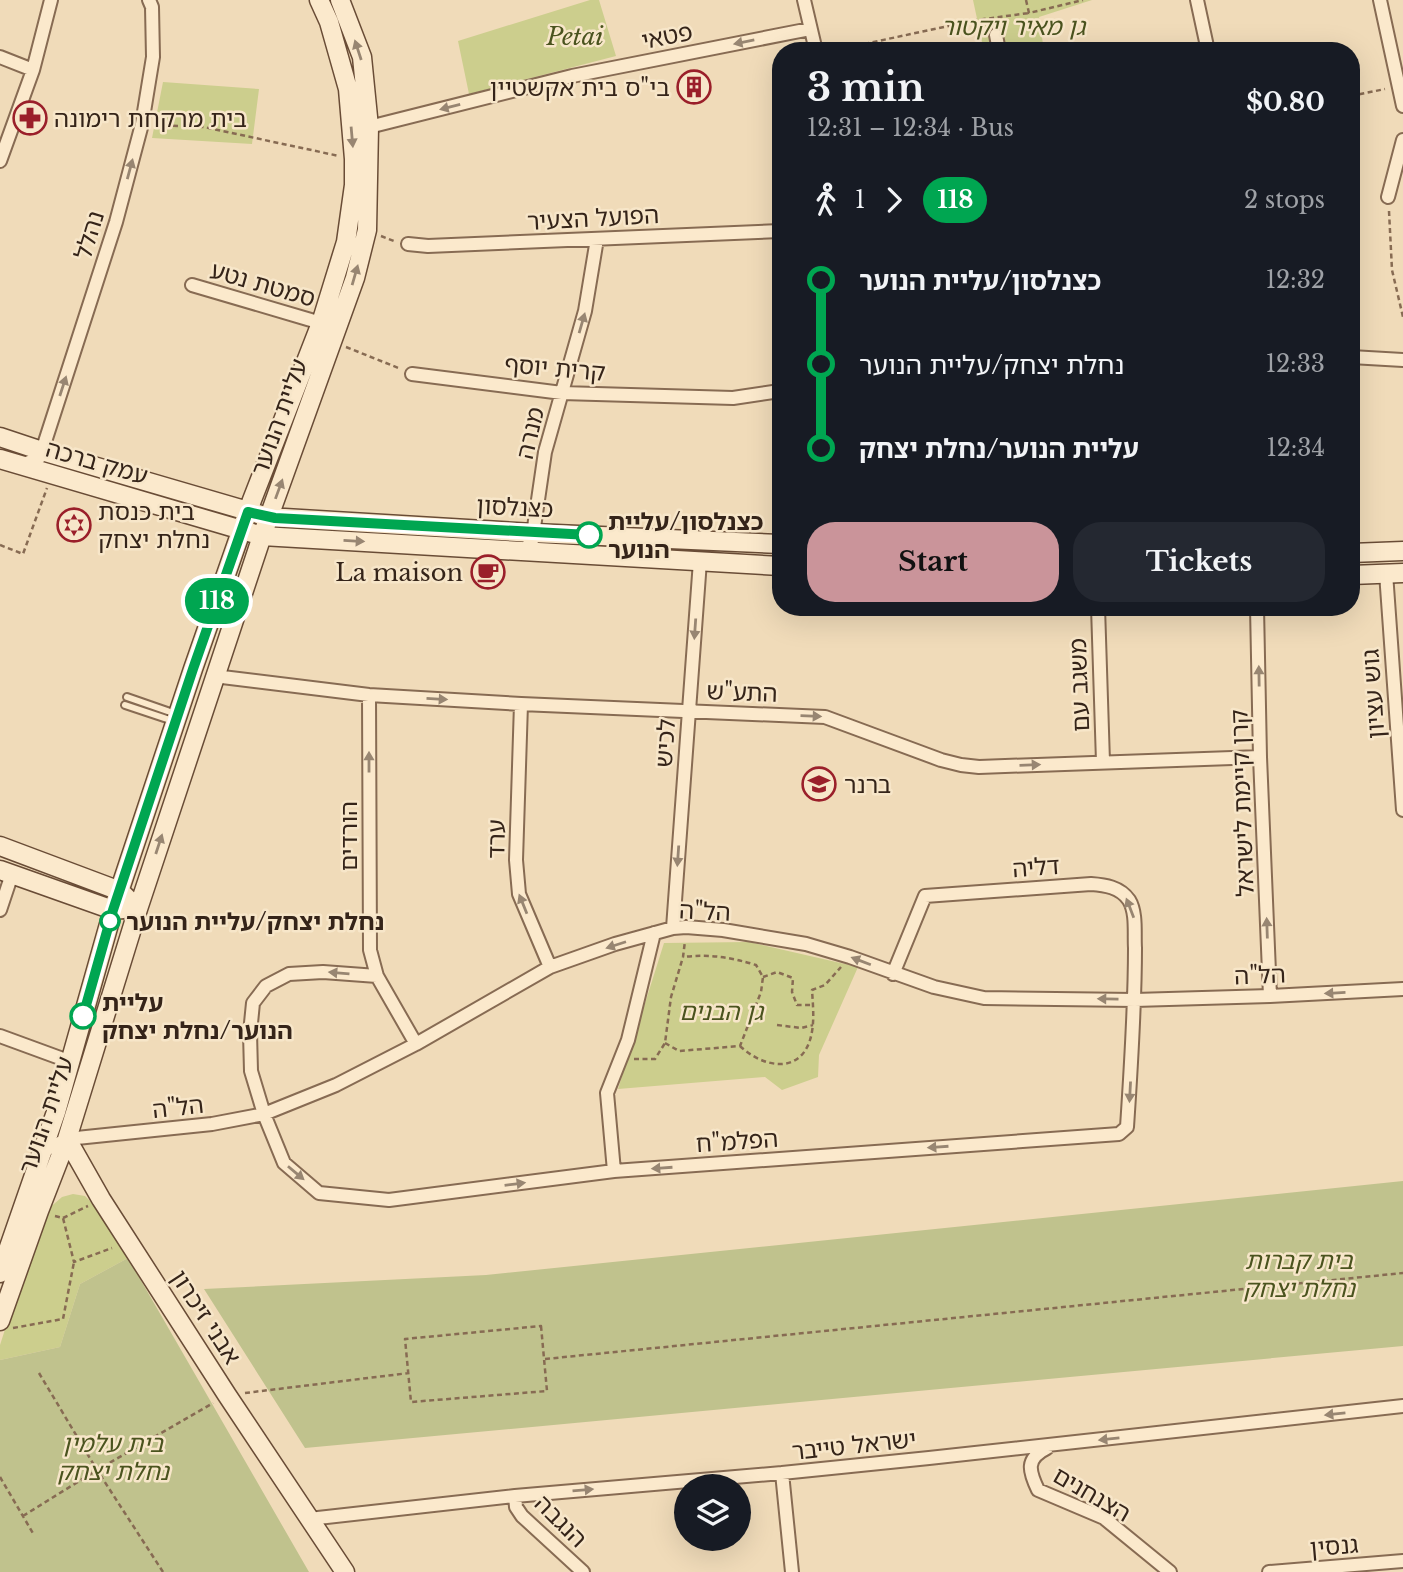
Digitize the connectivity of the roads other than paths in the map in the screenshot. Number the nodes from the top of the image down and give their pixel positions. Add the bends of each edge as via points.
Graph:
1 (51, 0) edge
2 (149, 0) edge
3 (319, 0) edge
4 (340, 0) edge
5 (804, 0) edge
6 (1197, 0) edge
7 (1380, 0) edge
8 (810, 29) junction
9 (996, 35) dead end
10 (814, 42) edge
11 (997, 42) edge
12 (1206, 42) edge
13 (0, 57) edge
14 (33, 69) junction
15 (1401, 86) edge
16 (1403, 106) edge
17 (369, 127) junction
18 (1403, 140) edge
19 (0, 161) edge
20 (1388, 197) road end
21 (772, 231) edge
22 (597, 239) junction
23 (408, 244) road end
24 (192, 285) dead end
25 (321, 323) junction
26 (1360, 358) edge
27 (1403, 360) edge
28 (412, 374) road end
29 (772, 392) edge
30 (562, 393) junction
31 (0, 437) edge
32 (43, 451) junction
33 (0, 459) edge
34 (21, 465) junction
35 (248, 512) junction
36 (268, 517) junction
37 (242, 530) junction
38 (534, 533) junction
39 (262, 536) junction
40 (772, 544) edge
41 (521, 550) junction
42 (1403, 551) edge
43 (1360, 553) edge
44 (700, 561) junction
45 (772, 566) edge
46 (1394, 573) edge
47 (1360, 575) edge
48 (1098, 616) edge
49 (1257, 616) edge
50 (215, 676) junction
51 (369, 695) junction
52 (126, 701) dead end
53 (521, 704) junction
54 (689, 711) junction
55 (176, 718) junction
56 (1260, 757) junction
57 (1102, 762) junction
58 (1403, 810) edge
59 (0, 846) edge
60 (6, 872) edge
61 (120, 891) junction
62 (138, 909) junction
63 (0, 910) edge
64 (113, 910) junction
65 (680, 928) junction
66 (654, 933) junction
67 (550, 967) junction
68 (893, 974) junction
69 (377, 976) junction
70 (1403, 989) edge
71 (1270, 996) junction
72 (1135, 1000) junction
73 (0, 1036) edge
74 (416, 1044) junction
75 (71, 1062) junction
76 (264, 1114) junction
77 (61, 1126) junction
78 (42, 1152) junction
79 (614, 1171) junction
80 (0, 1273) edge
81 (6, 1325) edge
82 (1403, 1406) edge
83 (1054, 1445) junction
84 (782, 1473) junction
85 (515, 1496) junction
86 (309, 1519) junction
87 (1403, 1561) edge
88 (345, 1572) edge
89 (583, 1572) edge
90 (792, 1572) edge
91 (1170, 1572) edge
92 (1269, 1572) edge

1 - 14 street
32 -> 2 street, נהלל via 116,222 142,124 153,57
3 -> 25 street, עליית הנוער via 348,89 354,159 346,242
17 -> 4 street, עליית הנוער via 362,57
5 - 8 street
6 - 12 street
7 - 15 street
8 - 10 street
8 -> 17 street, פטאי via 572,76
9 - 11 street
13 - 14 street
14 - 19 street
15 - 16 street
36 -> 17 street, עליית הנוער via 355,278 367,230
18 - 20 street
21 - 22 street, הפועל הצעיר
22 - 23 street, הפועל הצעיר
30 -> 22 street, מנרה via 585,311
24 - 25 street, סמטת נטע
25 - 35 street, עליית הנוער
26 - 27 street
28 - 30 street, קרית יוסף
29 - 30 street, קרית יוסף via 733,398
30 - 38 street, מנרה via 545,452
31 - 32 street, עמק ברכה
32 - 34 street via 39,458
32 - 35 street, עמק ברכה
33 - 34 street, עמק ברכה
34 - 37 street, עמק ברכה
35 - 36 street, כצנלסון
35 - 37 street, עליית הנוער
36 - 38 street, כצנלסון
36 - 39 street, עליית הנוער
37 - 39 street, עמק ברכה
37 - 55 street, עליית הנוער
38 - 40 street, כצנלסון
38 - 41 street, מנרה via 530,544
39 -> 41 street, כצנלסון
39 - 50 street, עליית הנוער
41 - 44 street, כצנלסון
42 - 43 street
44 - 45 street, כצנלסון
44 -> 54 street, לכיש
46 - 47 street
46 - 58 street, גוש עציון
48 - 57 street, משגב עם
56 -> 49 street, קרן קיימת לישראל
50 - 51 street, התע"ש
62 -> 50 street, עליית הנוער
51 -> 53 street, התע"ש
69 -> 51 street, הורדים via 370,950
52 - 55 lane
53 - 54 street, התע"ש
67 -> 53 street, ערד via 519,894
54 -> 57 street, התע"ש via 825,717 961,765
54 -> 65 street, לכיש
55 - 61 street, עליית הנוער
56 - 57 street, התע"ש
71 -> 56 street, קרן קיימת לישראל
59 - 61 street
60 - 63 street
60 - 64 street
61 - 62 street
61 - 64 street, עליית הנוער
62 - 64 street
62 - 77 street, עליית הנוער
64 - 75 street, עליית הנוער
65 - 66 street, הל"ה
68 -> 65 street, הל"ה via 806,944
66 -> 67 street, הל"ה
66 - 79 street via 628,1040 607,1093
67 - 74 street, הל"ה
72 -> 68 street, הל"ה via 984,998
72 -> 68 street, דליה via 1130,901 1109,886 1091,884 925,896
69 - 74 street, הורדים
69 -> 76 street via 289,974 266,986 253,1003 250,1033 251,1071
70 -> 71 street, הל"ה
71 - 72 street, הל"ה
72 -> 79 street, הפלמ"ח via 1128,1127 1119,1134
73 - 75 street
74 - 76 street, הל"ה via 336,1085
75 - 77 street, עליית הנוער
76 - 77 street, הל"ה via 212,1125
76 -> 79 street, הפלמ"ח via 284,1163 319,1193 388,1200
77 - 78 street, עליית הנוער
77 - 78 street, הל"ה
77 - 81 street, עליית הנוער
77 - 86 street, אבני זיכרון via 101,1199
78 - 80 street, עליית הנוער
82 -> 83 street, ישראל טייבר
83 - 84 street, ישראל טייבר
83 - 91 street, הצנחנים via 1038,1453 1031,1463 1030,1474 1038,1490 1104,1518
85 -> 84 street, ישראל טייבר
84 - 90 street
85 - 86 street, ישראל טייבר
85 - 89 street, הנגבה via 522,1516
86 - 88 street, אבני זיכרון
87 - 92 street, גנסין

